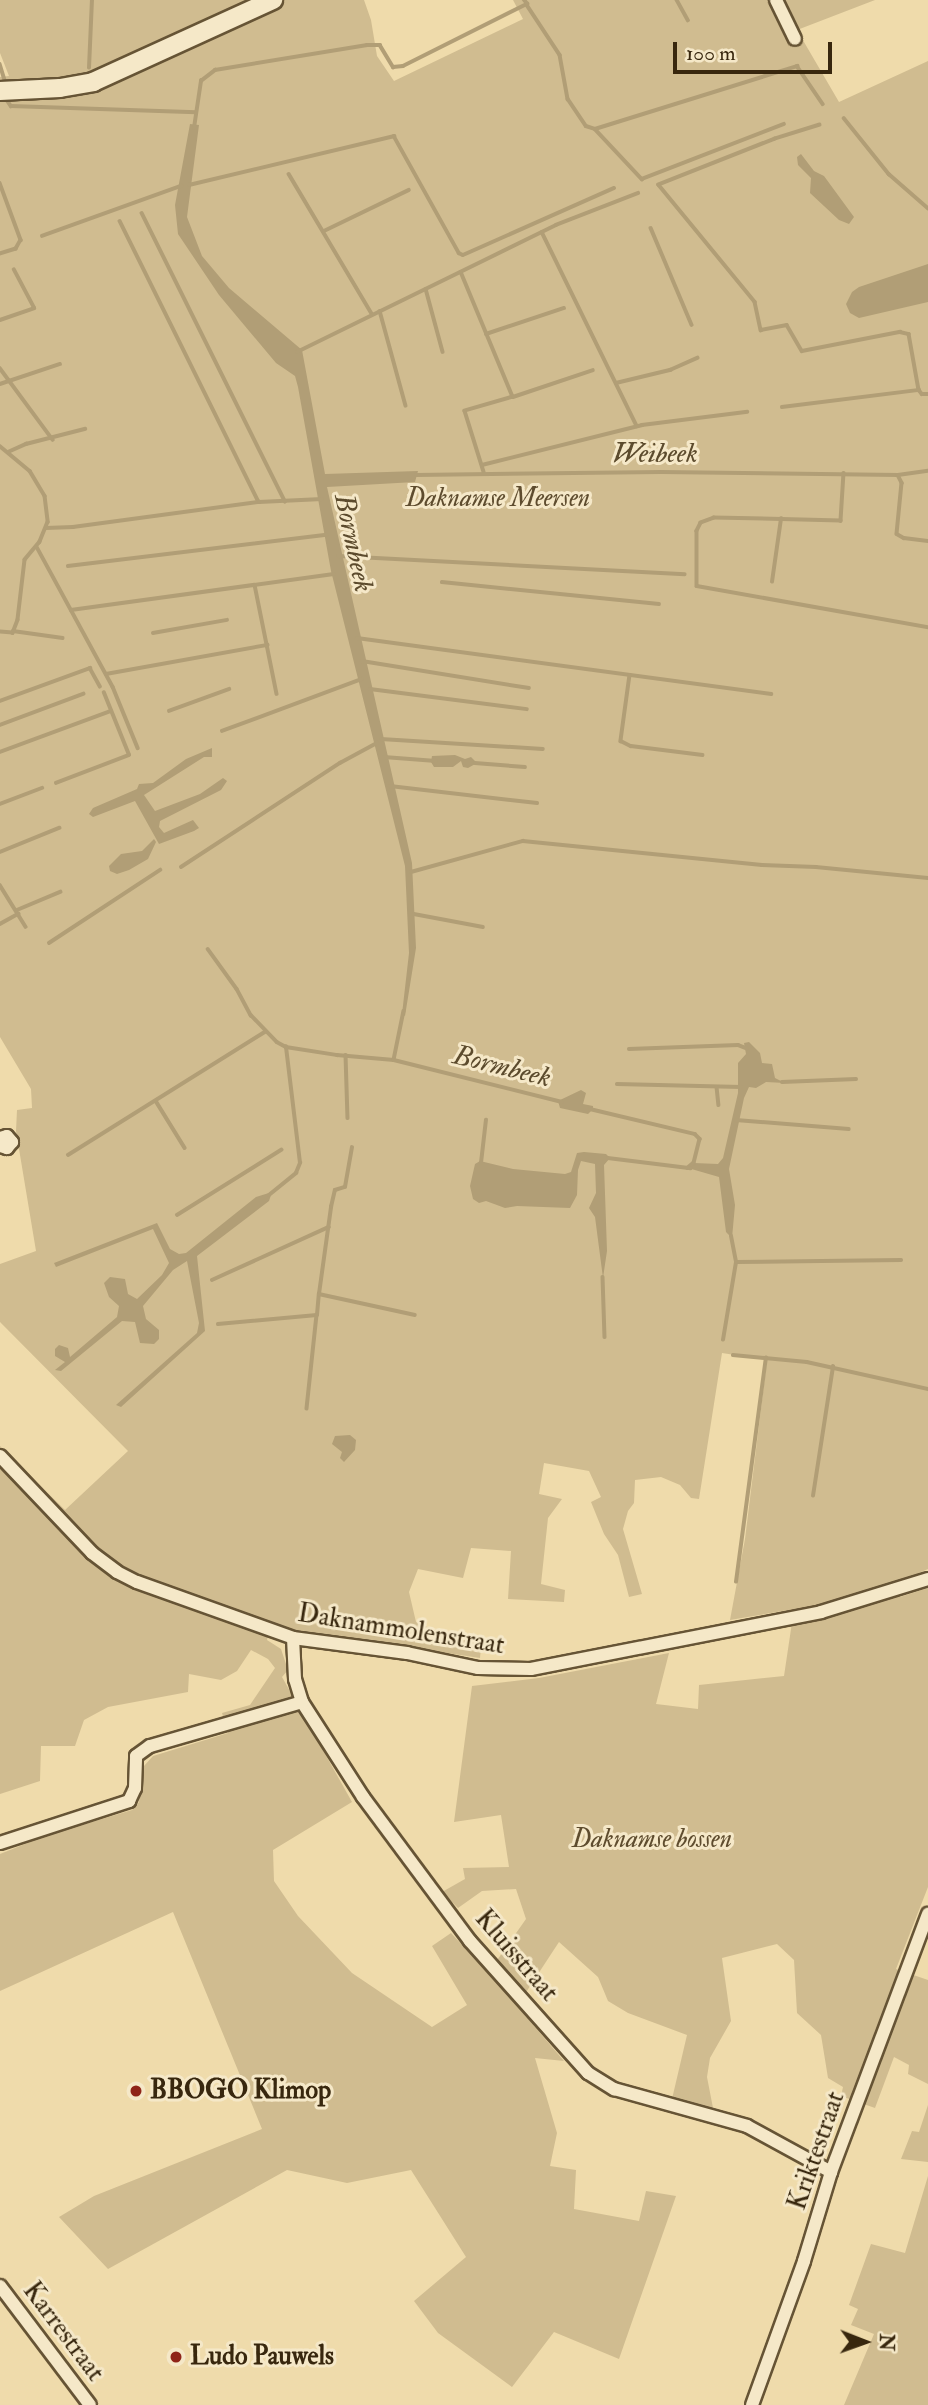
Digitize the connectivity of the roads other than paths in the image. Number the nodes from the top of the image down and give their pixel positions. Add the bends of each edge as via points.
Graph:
1 (273, 0) edge
2 (776, 0) edge
3 (795, 39) dead end
4 (0, 91) edge
5 (0, 1138) edge
6 (0, 1146) edge
7 (0, 1456) edge
8 (928, 1579) edge
9 (293, 1637) junction
10 (302, 1702) junction
11 (0, 1843) edge
12 (928, 1914) edge
13 (831, 2172) junction
14 (0, 2286) edge
15 (90, 2405) edge
16 (752, 2405) edge

1 - 4 street via 103,79 71,87
2 - 3 street
5 - 6 street via 7,1136 12,1142 9,1148
7 - 9 street, Daknammolenstraat via 92,1553 117,1572 167,1595
8 - 9 street, Daknammolenstraat via 821,1612 531,1669 478,1668
9 - 10 street, Kluisstraat via 295,1679
10 - 11 street via 150,1746 136,1756 135,1788 129,1801
10 - 13 street, Kluisstraat via 363,1797 470,1941 588,2073 614,2088 747,2126
12 - 13 street, Kriktestraat
13 - 16 street, Kriktestraat
14 - 15 street, Karrestraat

